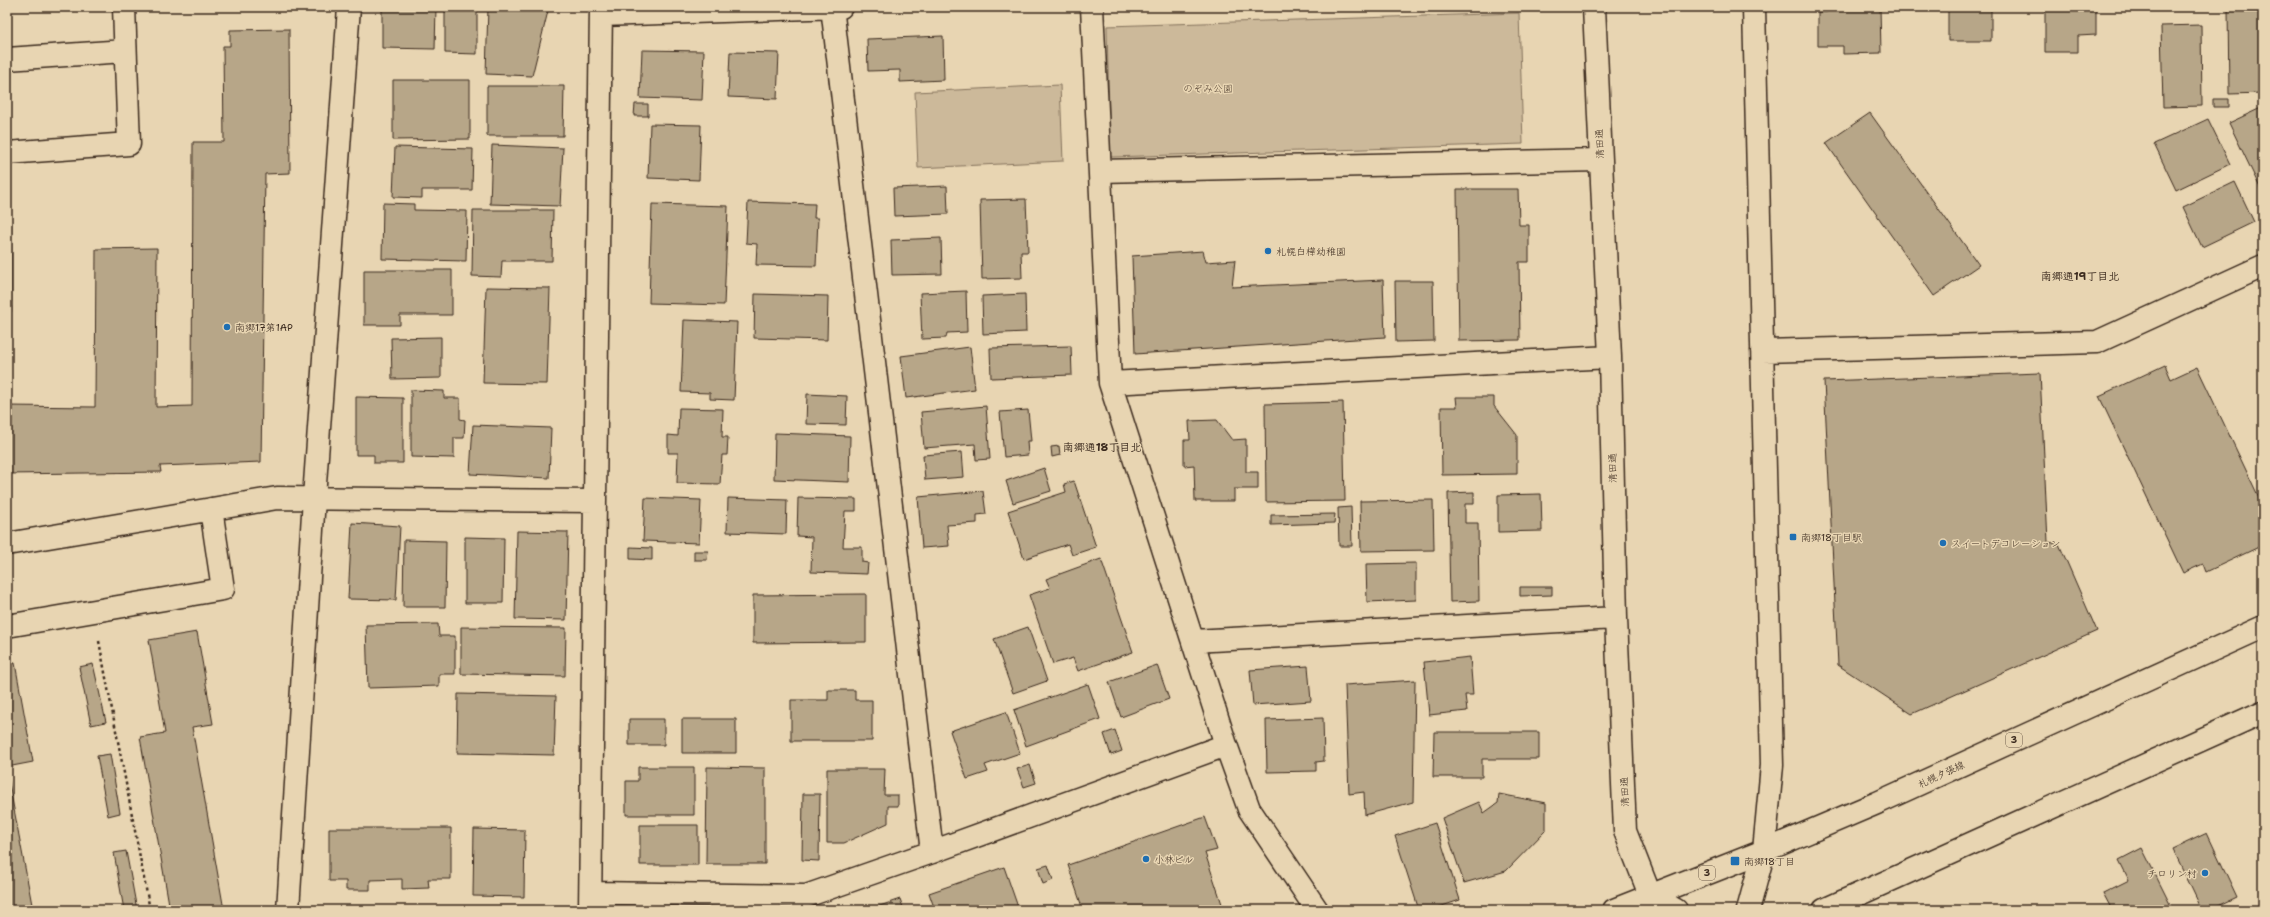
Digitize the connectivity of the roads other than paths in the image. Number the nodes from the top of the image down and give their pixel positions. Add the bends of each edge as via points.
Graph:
1 (124, 7) edge
2 (349, 7) edge
3 (832, 7) edge
4 (841, 7) edge
5 (1092, 7) edge
6 (1594, 7) edge
7 (1754, 7) edge
8 (601, 11) edge
9 (126, 51) junction
10 (7, 59) edge
11 (7, 153) edge
12 (1600, 160) junction
13 (1100, 171) junction
14 (2263, 266) edge
15 (1762, 351) junction
16 (1610, 357) junction
17 (1110, 383) junction
18 (314, 498) junction
19 (595, 501) junction
20 (211, 510) junction
21 (7, 544) edge
22 (1616, 618) junction
23 (7, 626) edge
24 (2263, 627) edge
25 (1193, 642) junction
26 (2263, 712) edge
27 (1226, 745) junction
28 (1764, 851) junction
29 (932, 852) junction
30 (1650, 895) junction
31 (591, 902) edge
32 (288, 910) edge
33 (1316, 910) edge
34 (1614, 910) edge
35 (1676, 910) edge
36 (1748, 910) edge
37 (1824, 910) edge

1 - 9 street
2 - 18 street
3 - 4 street
3 - 8 street
3 - 29 street
5 - 13 street
6 - 12 street, 清田通
7 - 15 street
8 - 19 street
9 - 10 street
9 - 11 street via 129,144
12 - 13 street
12 - 16 street, 清田通
13 - 17 street
14 - 15 street via 2097,342
15 - 28 street via 1772,766
16 - 17 street
16 - 22 street, 清田通
17 - 25 street
18 - 19 street
18 - 20 street via 277,498
18 - 32 street
19 - 31 street
20 - 21 street
20 - 23 street via 223,590
22 - 25 street
22 - 30 street, 清田通 via 1626,831
24 - 28 street, 札幌夕張線 / 3 via 1877,803
25 - 27 street
26 - 37 street
27 - 29 street
27 - 33 street via 1249,809
28 - 30 street, 札幌夕張線 / 3
28 - 36 street
29 - 31 street via 806,896
30 - 34 street, 札幌夕張線 / 3
30 - 35 street

